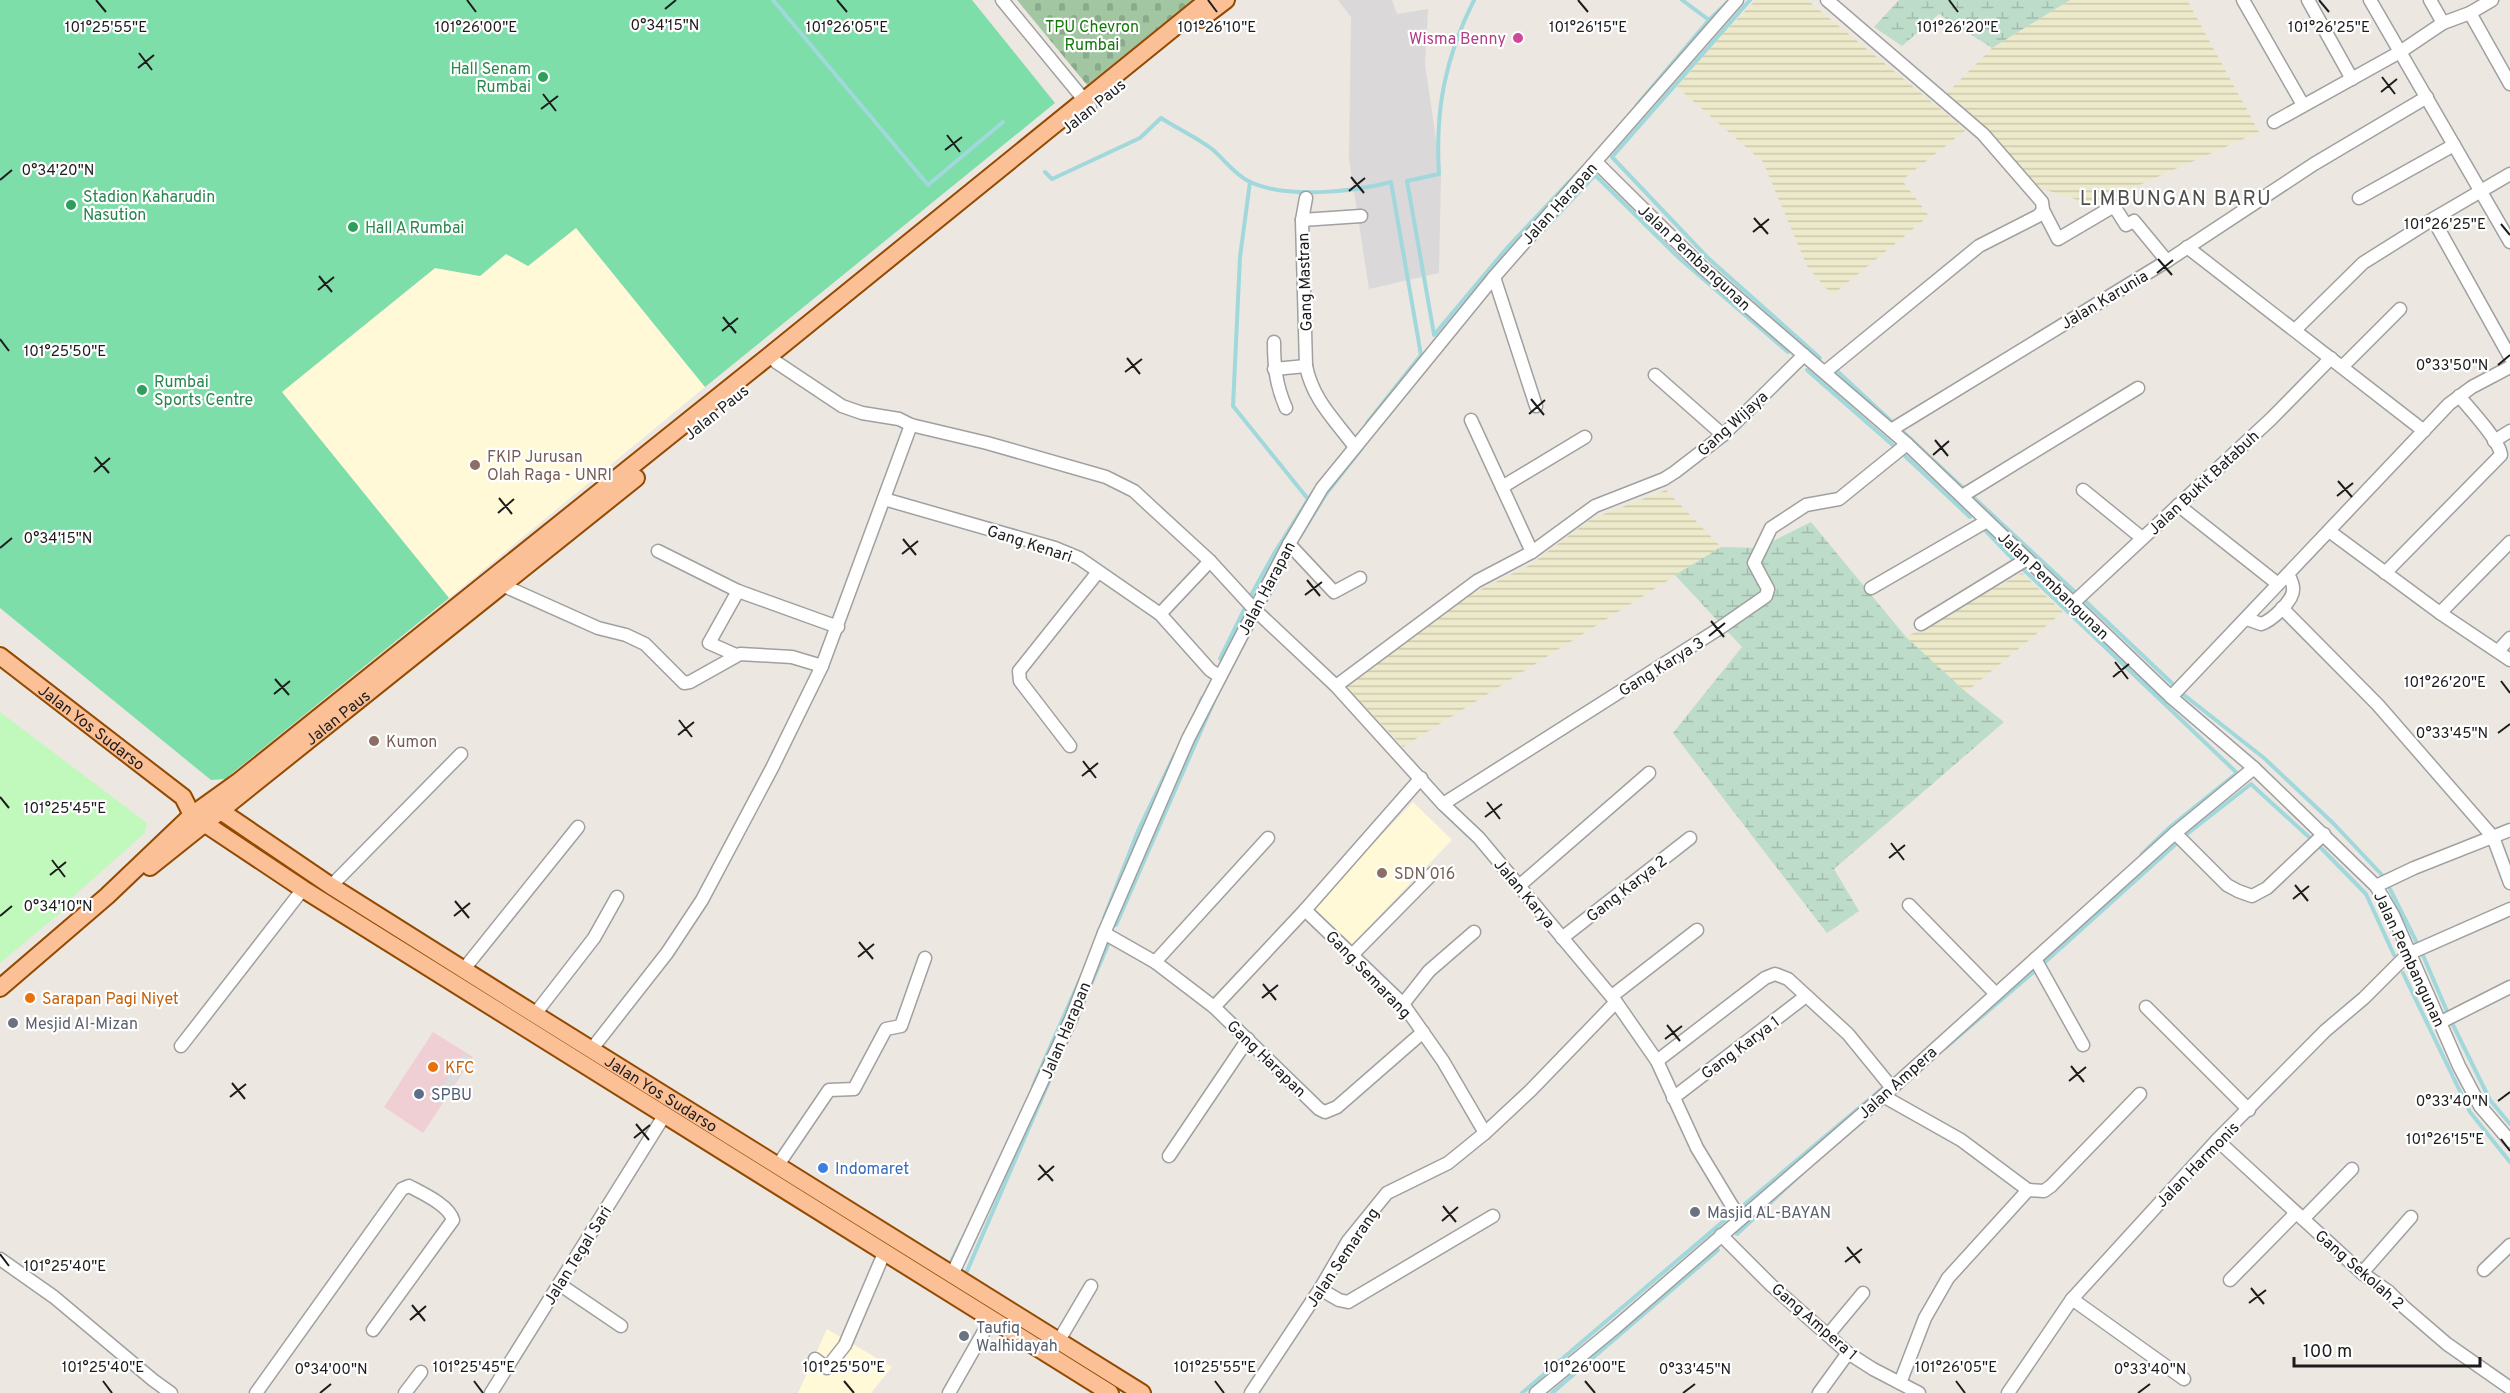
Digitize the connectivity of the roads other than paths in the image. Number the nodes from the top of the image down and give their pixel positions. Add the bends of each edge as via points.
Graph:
1 (1002, 0) edge
2 (1208, 0) edge
3 (1226, 0) edge
4 (1737, 0) edge
5 (1827, 0) edge
6 (2243, 0) edge
7 (2308, 0) edge
8 (2370, 0) edge
9 (2430, 0) edge
10 (2492, 0) edge
11 (2470, 13) junction
12 (2443, 23) junction
13 (2400, 52) junction
14 (2509, 78) edge
15 (2352, 79) junction
16 (2427, 98) junction
17 (1088, 103) junction
18 (2303, 105) junction
19 (2274, 122) dead end
20 (2454, 145) junction
21 (1596, 162) junction
22 (2510, 174) edge
23 (2480, 191) junction
24 (1306, 198) dead end
25 (2359, 198) dead end
26 (2043, 210) junction
27 (1361, 216) dead end
28 (2433, 219) junction
29 (1302, 220) junction
30 (2510, 242) edge
31 (2187, 247) junction
32 (2167, 261) junction
33 (1494, 277) junction
34 (2400, 309) dead end
35 (2295, 330) junction
36 (1427, 338) dead end
37 (1274, 342) dead end
38 (1430, 352) junction
39 (2510, 357) edge
40 (1801, 358) junction
41 (2331, 358) junction
42 (776, 362) junction
43 (1306, 366) junction
44 (2342, 367) junction
45 (2510, 368) edge
46 (1274, 369) junction
47 (1826, 371) junction
48 (1655, 375) dead end
49 (2138, 388) dead end
50 (2459, 396) junction
51 (1536, 406) dead end
52 (1286, 408) dead end
53 (1471, 420) dead end
54 (911, 425) junction
55 (1892, 429) junction
56 (2424, 431) junction
57 (2510, 431) edge
58 (1723, 435) junction
59 (1585, 437) dead end
60 (2494, 441) junction
61 (1907, 444) junction
62 (1354, 447) junction
63 (1502, 487) junction
64 (2083, 490) dead end
65 (1966, 494) junction
66 (884, 499) junction
67 (2178, 505) junction
68 (1987, 521) junction
69 (2329, 531) junction
70 (2142, 538) junction
71 (2510, 542) edge
72 (1288, 544) junction
73 (658, 551) dead end
74 (1532, 552) junction
75 (2027, 559) junction
76 (1210, 561) junction
77 (1098, 572) junction
78 (2385, 573) junction
79 (2288, 574) junction
80 (1360, 578) dead end
81 (2278, 584) junction
82 (502, 585) junction
83 (1871, 588) dead end
84 (738, 591) junction
85 (2072, 604) junction
86 (1253, 607) junction
87 (2282, 608) junction
88 (2440, 613) junction
89 (1160, 614) junction
90 (2247, 619) junction
91 (1921, 624) dead end
92 (838, 627) junction
93 (2510, 638) edge
94 (2498, 651) junction
95 (736, 655) junction
96 (0, 656) edge
97 (2510, 660) edge
98 (822, 666) junction
99 (1215, 673) junction
100 (1336, 687) junction
101 (2171, 697) junction
102 (1070, 746) dead end
103 (461, 754) dead end
104 (2254, 768) junction
105 (1649, 773) dead end
106 (1421, 778) junction
107 (183, 797) junction
108 (1443, 804) junction
109 (215, 807) junction
110 (199, 819) junction
111 (578, 826) dead end
112 (2510, 830) edge
113 (2175, 833) junction
114 (2324, 834) junction
115 (2493, 837) junction
116 (1268, 838) dead end
117 (1690, 838) dead end
118 (1433, 873) dead end
119 (2510, 883) edge
120 (331, 885) junction
121 (1519, 886) junction
122 (2376, 886) junction
123 (303, 890) junction
124 (617, 897) dead end
125 (1910, 905) dead end
126 (2510, 909) edge
127 (1305, 910) junction
128 (1697, 930) dead end
129 (1474, 932) dead end
130 (1106, 934) junction
131 (1562, 938) junction
132 (1353, 954) junction
133 (2408, 954) junction
134 (925, 958) dead end
135 (2035, 959) junction
136 (1155, 962) junction
137 (464, 969) junction
138 (2510, 987) edge
139 (0, 988) edge
140 (1996, 994) junction
141 (1806, 996) junction
142 (1614, 999) junction
143 (1403, 1004) junction
144 (1214, 1007) junction
145 (2146, 1007) dead end
146 (510, 1008) junction
147 (535, 1014) junction
148 (2441, 1022) junction
149 (1423, 1032) junction
150 (1248, 1039) junction
151 (2083, 1045) dead end
152 (181, 1046) dead end
153 (591, 1050) junction
154 (1656, 1061) junction
155 (1887, 1092) junction
156 (2140, 1094) dead end
157 (1673, 1098) junction
158 (2249, 1110) junction
159 (664, 1116) junction
160 (1485, 1133) junction
161 (2217, 1140) junction
162 (2510, 1142) edge
163 (1169, 1156) dead end
164 (778, 1165) junction
165 (2352, 1168) dead end
166 (2028, 1190) junction
167 (1493, 1216) dead end
168 (2300, 1216) junction
169 (2411, 1216) dead end
170 (1740, 1219) junction
171 (1721, 1235) junction
172 (2510, 1245) edge
173 (885, 1251) junction
174 (0, 1259) edge
175 (2484, 1270) dead end
176 (2362, 1273) junction
177 (952, 1275) junction
178 (2230, 1280) dead end
179 (559, 1284) junction
180 (1092, 1286) dead end
181 (1320, 1288) junction
182 (1863, 1293) dead end
183 (2072, 1299) junction
184 (991, 1319) junction
185 (621, 1326) dead end
186 (373, 1330) dead end
187 (1828, 1335) junction
188 (1058, 1342) junction
189 (1848, 1353) junction
190 (814, 1359) dead end
191 (1091, 1360) junction
192 (422, 1372) dead end
193 (1080, 1375) junction
194 (2184, 1379) dead end
195 (1900, 1383) junction
196 (2510, 1388) edge
197 (171, 1393) edge
198 (256, 1393) edge
199 (405, 1393) edge
200 (491, 1393) edge
201 (949, 1393) edge
202 (1110, 1393) edge
203 (1142, 1393) edge
204 (1251, 1393) edge
205 (1536, 1393) edge
206 (1819, 1393) edge
207 (1919, 1393) edge
208 (2008, 1393) edge

1 - 17 street
2 - 17 main road, Jalan Paus
3 - 17 main road, Jalan Paus
4 - 21 street, Jalan Harapan
5 - 26 street via 1983,134 2042,202
6 - 18 street
7 - 15 street
8 - 13 street
9 - 12 street
10 - 11 street
11 - 12 street
11 - 14 street
12 - 13 street
13 - 15 street
13 - 16 street
15 - 18 street
16 - 20 street
16 - 31 street, Jalan Karunia via 2314,164
17 - 42 main road, Jalan Paus
17 - 109 main road, Jalan Paus via 247,775
18 - 19 street
20 - 23 street
20 - 25 street
21 - 33 street, Jalan Harapan
21 - 40 street, Jalan Pembangunan
22 - 23 street
23 - 28 street
23 - 30 street
24 - 29 street, Gang Mastran
26 - 32 street via 2058,239 2114,206 2126,225 2134,222
26 - 47 street via 1979,246
27 - 29 street
28 - 35 street via 2363,263
28 - 39 street
29 - 43 street, Gang Mastran
31 - 32 street, Jalan Karunia
31 - 35 street
32 - 55 street, Jalan Karunia
33 - 38 street, Jalan Harapan
33 - 51 street
34 - 44 street
35 - 41 street
36 - 38 street
37 - 46 street, Gang Mastran
38 - 62 street, Jalan Harapan
40 - 47 street, Jalan Pembangunan
40 - 58 street, Gang Wijaya
41 - 44 street
41 - 67 street, Jalan Bukit Batabuh
42 - 54 street, Jalan Karya via 842,406
42 - 82 main road, Jalan Paus
43 - 46 street
43 - 62 street, Gang Mastran via 1319,402
44 - 56 street
45 - 50 street
46 - 52 street, Gang Mastran
47 - 55 street, Jalan Pembangunan
48 - 58 street
49 - 65 street
50 - 56 street
50 - 60 street
53 - 63 street
54 - 66 street
54 - 76 street, Jalan Karya via 1106,477 1134,492
55 - 61 street, Jalan Pembangunan
56 - 69 street
57 - 60 street
58 - 74 street, Gang Wijaya via 1664,479 1595,506
59 - 63 street
60 - 78 street via 2501,451 2499,460
61 - 65 street, Jalan Pembangunan
61 - 108 street, Gang Karya 3 via 1839,499 1806,505 1768,530 1754,563 1768,594 1718,630
62 - 72 street, Jalan Harapan via 1322,488
63 - 74 street
64 - 70 street
65 - 68 street, Jalan Pembangunan
66 - 77 street, Gang Kenari via 1054,548 1079,558
66 - 92 street
67 - 70 street, Jalan Bukit Batabuh
67 - 81 street
68 - 75 street, Jalan Pembangunan
68 - 83 street
69 - 78 street
69 - 79 street
70 - 85 street, Jalan Bukit Batabuh
71 - 88 street
72 - 80 street via 1334,592
72 - 86 street, Jalan Harapan
73 - 84 street
74 - 100 street, Gang Wijaya via 1477,581
75 - 85 street, Jalan Pembangunan
75 - 91 street
76 - 86 street, Jalan Karya
76 - 89 street
77 - 89 street, Gang Kenari
77 - 102 street via 1019,671 1020,681
78 - 88 street
79 - 81 street
79 - 87 street via 2293,595
81 - 90 street
82 - 95 street via 598,628 645,644 684,683
82 - 109 main road, Jalan Paus
84 - 92 street
84 - 95 street via 709,643
85 - 101 street, Jalan Pembangunan
86 - 99 street, Jalan Harapan
86 - 100 street, Jalan Karya
87 - 90 street via 2271,621 2261,624
87 - 115 street via 2378,705
88 - 94 street
89 - 99 street, Gang Kenari
90 - 101 street
92 - 98 street
93 - 94 street
94 - 97 street
95 - 98 street via 792,657
96 - 107 main road, Jalan Yos Sudarso
98 - 153 street via 702,900 667,953
99 - 130 street, Jalan Harapan
100 - 106 street, Jalan Karya
101 - 104 street, Jalan Pembangunan
103 - 120 street
104 - 113 street, Jalan Ampera
104 - 114 street, Jalan Pembangunan
105 - 121 street
106 - 108 street, Jalan Karya
106 - 127 street
107 - 109 main road, Jalan Yos Sudarso
107 - 110 main road, Jalan Yos Sudarso
108 - 121 street, Jalan Karya via 1479,838
109 - 110 main road, Jalan Paus
109 - 120 main road, Jalan Yos Sudarso
110 - 123 main road, Jalan Yos Sudarso
110 - 139 main road, Jalan Paus
111 - 137 street
112 - 115 street
113 - 114 street via 2227,885 2252,896 2267,888
113 - 135 street, Jalan Ampera
114 - 122 street, Jalan Pembangunan
115 - 119 street
115 - 122 street
116 - 136 street
117 - 131 street, Gang Karya 2
118 - 132 street
120 - 137 main road, Jalan Yos Sudarso
121 - 131 street, Jalan Karya
122 - 133 street, Jalan Pembangunan via 2393,915
123 - 146 main road, Jalan Yos Sudarso
123 - 152 street
124 - 147 street via 594,938
125 - 140 street
126 - 133 street
127 - 132 street, Gang Semarang
127 - 144 street
128 - 142 street, Jalan Semarang
129 - 143 street via 1429,971
130 - 136 street, Gang Harapan
130 - 177 street, Jalan Harapan via 1071,1019
131 - 142 street, Jalan Karya
132 - 143 street, Gang Semarang
133 - 148 street, Jalan Pembangunan
133 - 158 street, Jalan Harmonis via 2325,1031
134 - 164 street via 901,1026 886,1029 854,1089 829,1090
135 - 140 street, Jalan Ampera
135 - 151 street
136 - 144 street, Gang Harapan
137 - 146 main road, Jalan Yos Sudarso
138 - 148 street
140 - 155 street, Jalan Ampera
141 - 154 street via 1782,976 1765,978
141 - 155 street via 1848,1034
141 - 157 street, Gang Karya 1
142 - 154 street, Jalan Karya
142 - 160 street, Jalan Semarang via 1531,1090
143 - 149 street, Gang Semarang
144 - 150 street, Gang Harapan
145 - 158 street
146 - 147 main road, Jalan Yos Sudarso
146 - 159 main road, Jalan Yos Sudarso
147 - 153 main road, Jalan Yos Sudarso
148 - 162 street, Jalan Pembangunan via 2480,1106
149 - 150 street, Gang Harapan via 1329,1112 1319,1109
149 - 160 street, Gang Semarang
150 - 163 street
153 - 164 main road, Jalan Yos Sudarso
154 - 157 street, Jalan Karya
155 - 166 street
155 - 170 street, Jalan Ampera
156 - 166 street via 2051,1186 2044,1191
157 - 170 street, Jalan Karya via 1697,1148
158 - 161 street, Jalan Harmonis
159 - 173 main road, Jalan Yos Sudarso
159 - 179 street, Jalan Tegal Sari
160 - 181 street, Jalan Semarang via 1448,1163 1388,1193 1348,1241
161 - 168 street, Gang Sekolah 2
161 - 183 street, Jalan Harmonis
164 - 177 main road, Jalan Yos Sudarso
165 - 168 street
166 - 195 street via 1948,1278 1925,1318
167 - 181 street via 1348,1302
168 - 176 street, Gang Sekolah 2
168 - 178 street
169 - 176 street
170 - 171 street, Jalan Ampera
171 - 187 street, Gang Ampera 1
171 - 205 street, Jalan Ampera
172 - 175 street
173 - 184 main road, Jalan Yos Sudarso
173 - 190 street via 844,1345 827,1368
174 - 197 street via 54,1297
176 - 196 street, Gang Sekolah 2 via 2447,1344
177 - 188 main road, Jalan Yos Sudarso
179 - 185 street
179 - 200 street, Jalan Tegal Sari
180 - 188 street
181 - 204 street, Jalan Semarang
182 - 187 street
183 - 194 street
183 - 208 street, Jalan Harmonis
184 - 193 main road, Jalan Yos Sudarso
184 - 201 street
186 - 198 street via 453,1220 447,1210 409,1186 402,1190
187 - 189 street, Gang Ampera 1
188 - 191 main road, Jalan Yos Sudarso
189 - 195 street, Gang Ampera 1
189 - 206 street
191 - 193 main road
191 - 203 main road, Jalan Yos Sudarso
192 - 199 street
193 - 202 main road, Jalan Yos Sudarso
195 - 207 street, Gang Ampera 1

